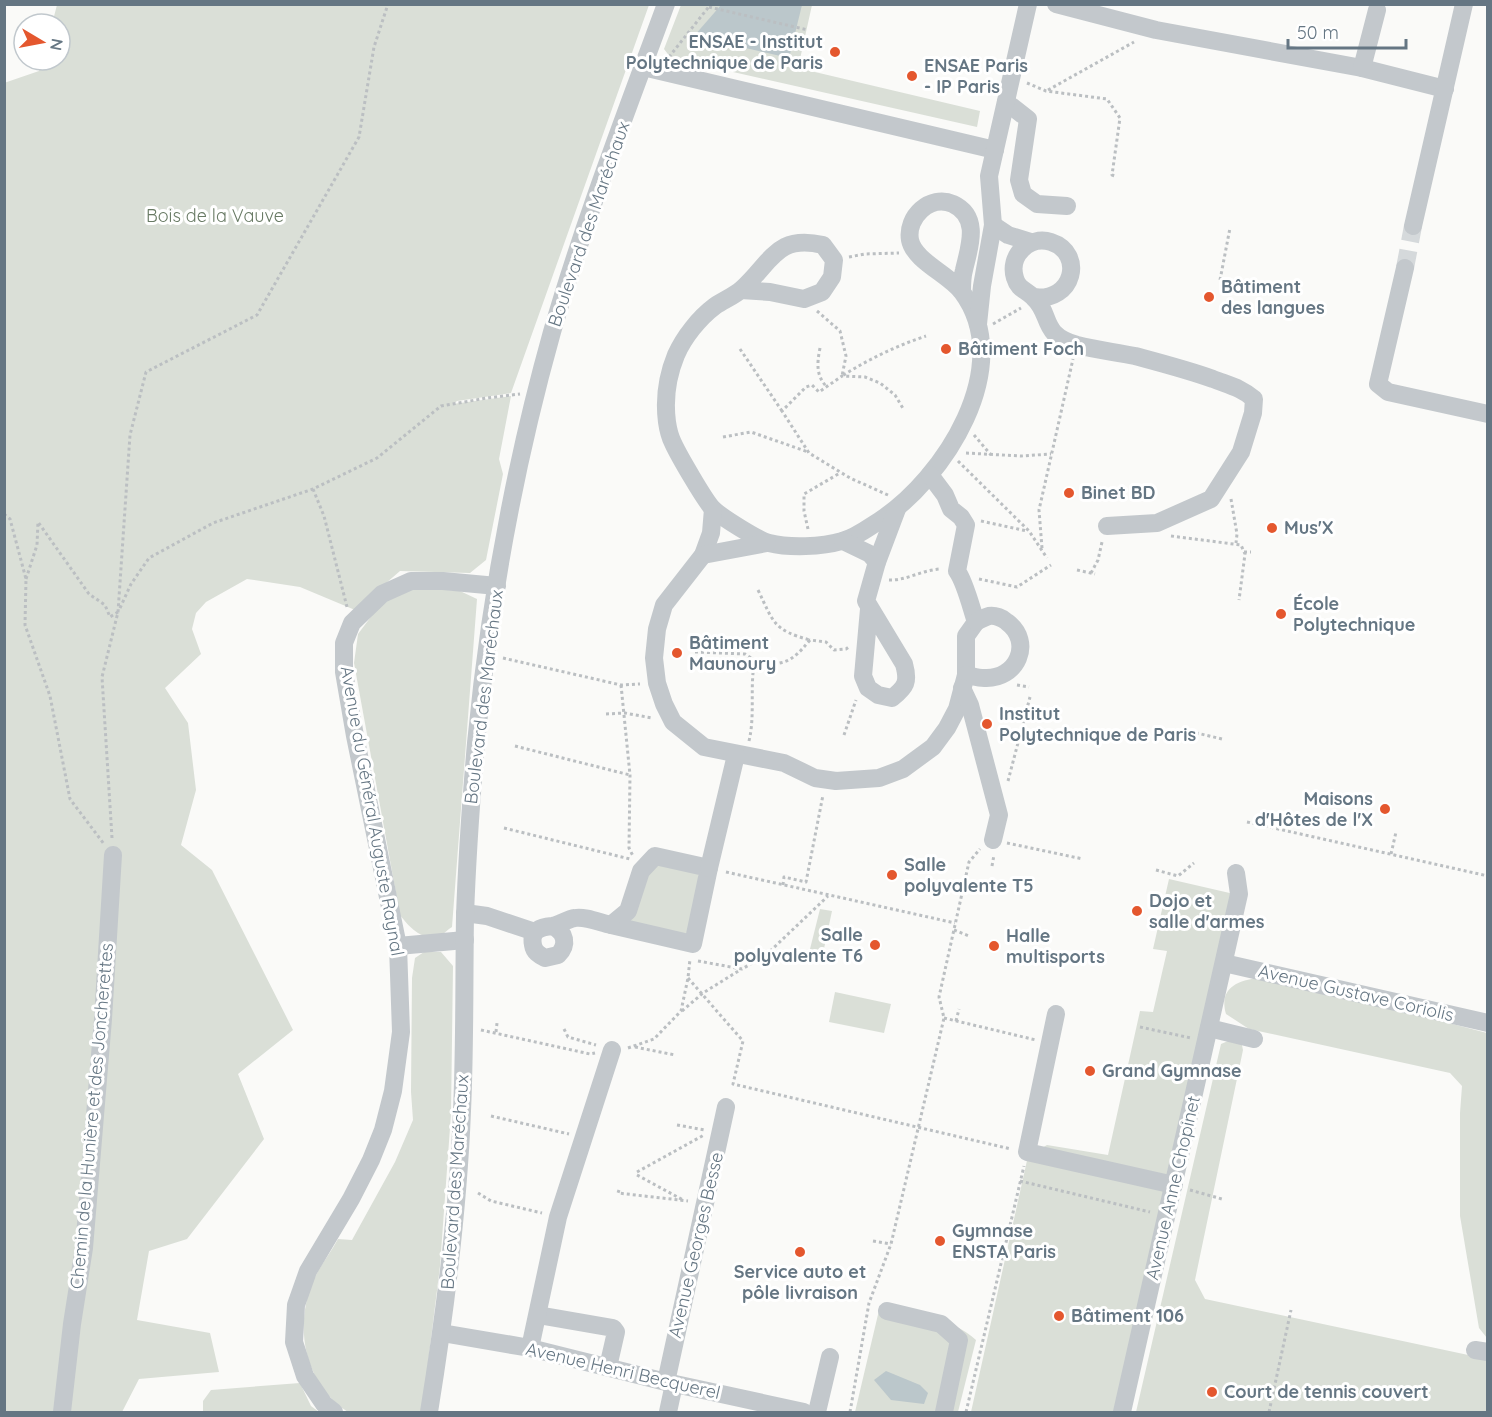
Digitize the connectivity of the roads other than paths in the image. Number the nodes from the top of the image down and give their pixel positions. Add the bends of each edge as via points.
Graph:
1 (666, 4) edge
2 (1028, 4) edge
3 (1056, 4) edge
4 (1464, 4) edge
5 (1377, 10) dead end
6 (643, 67) junction
7 (1362, 68) junction
8 (1445, 89) junction
9 (1006, 102) junction
10 (995, 150) junction
11 (1066, 206) dead end
12 (1413, 226) tunnel mouth
13 (991, 231) junction
14 (1031, 242) junction
15 (1405, 268) tunnel mouth
16 (1015, 280) junction
17 (741, 290) junction
18 (962, 291) junction
19 (1043, 302) junction
20 (979, 327) junction
21 (1488, 414) edge
22 (930, 475) junction
23 (900, 506) junction
24 (713, 510) junction
25 (1106, 531) road end
26 (843, 541) junction
27 (767, 543) junction
28 (703, 555) junction
29 (875, 570) junction
30 (496, 586) junction
31 (869, 609) junction
32 (976, 622) junction
33 (964, 682) junction
34 (736, 755) junction
35 (995, 841) road end
36 (112, 855) road end
37 (709, 868) junction
38 (1236, 873) dead end
39 (465, 913) junction
40 (611, 925) junction
41 (552, 926) junction
42 (535, 932) junction
43 (465, 940) junction
44 (398, 946) junction
45 (1224, 963) junction
46 (1056, 1014) dead end
47 (1488, 1023) edge
48 (1208, 1034) junction
49 (1254, 1039) dead end
50 (612, 1050) road end
51 (726, 1107) dead end
52 (1174, 1185) junction
53 (888, 1311) dead end
54 (538, 1315) junction
55 (442, 1333) junction
56 (530, 1348) junction
57 (830, 1358) dead end
58 (608, 1367) junction
59 (670, 1383) junction
60 (62, 1413) edge
61 (334, 1413) edge
62 (429, 1413) edge
63 (668, 1413) edge
64 (804, 1413) edge
65 (817, 1413) edge
66 (944, 1413) edge
67 (1122, 1413) edge

1 - 6 street, Boulevard des Maréchaux
2 - 9 street
3 - 7 street via 1156,30
4 - 8 street
5 - 7 street
6 - 10 street
6 - 30 street, Boulevard des Maréchaux via 603,173 552,332 524,444
7 - 8 street
8 - 12 street
9 - 10 street
9 - 11 street via 1028,119 1019,180 1023,194 1037,204
10 - 13 street via 989,176
13 - 14 street
13 - 16 street
13 - 20 street
14 - 16 street via 1014,262
14 - 19 street via 1058,245 1065,251 1071,268 1060,292
15 - 21 street via 1378,384 1388,392
16 - 19 street via 1020,288
17 - 17 street via 787,245 806,241 823,245 834,260 832,277 822,292 804,298
17 - 24 street via 694,326 677,353 668,378 667,424 673,443
18 - 18 street via 972,228 964,212 951,204 936,202 920,209 911,222 910,242 919,255
18 - 20 street
19 - 25 street via 1048,327 1060,338 1190,371 1244,390 1254,399 1241,452 1211,499 1157,523
20 - 22 street via 981,367 971,409
22 - 23 street
22 - 32 street via 966,525 958,573
23 - 26 street
23 - 29 street
24 - 27 street
24 - 28 street via 711,533
26 - 27 street via 803,546
26 - 29 street via 870,554
27 - 28 street
28 - 34 street via 664,605 654,658 657,683 673,722 704,747
29 - 31 street via 866,601
30 - 39 street, Boulevard des Maréchaux via 476,741
30 - 44 street, Avenue du Général Auguste Raynal via 411,581 382,594 351,623 344,643 344,672 360,763
31 - 31 street via 863,676 868,688 892,698 904,688 907,674
32 - 33 street via 966,636
32 - 33 street via 989,616 1003,619 1016,629 1022,647 1016,663 1005,674
33 - 34 street via 957,709 933,747 903,769 879,778 814,778 784,763
33 - 35 street via 999,815
34 - 37 street
36 - 60 street, Chemin de la Hunière et des Joncherettes via 84,1248
37 - 40 street via 654,856 641,871 628,912
37 - 40 street via 693,944
38 - 45 street, Avenue Anne Chopinet via 1239,894
39 - 42 street
39 - 43 street, Boulevard des Maréchaux
40 - 41 street via 575,917
41 - 42 street
41 - 42 street via 564,939 562,951 554,957 536,953 532,940
43 - 44 street
43 - 55 street, Boulevard des Maréchaux via 462,1113
44 - 61 street, Avenue du Général Auguste Raynal via 401,1032 383,1130 351,1198 308,1271 296,1305 294,1342 305,1376
45 - 47 street, Avenue Gustave Coriolis
45 - 48 street, Avenue Anne Chopinet
46 - 52 street via 1027,1152
48 - 49 street
48 - 52 street, Avenue Anne Chopinet
50 - 54 street via 558,1217
51 - 59 street, Avenue Georges Besse
52 - 67 street, Avenue Anne Chopinet
53 - 66 street via 941,1324 959,1340
54 - 56 street
54 - 58 street via 613,1328 616,1332
55 - 56 street, Avenue Henri Becquerel
55 - 62 street, Boulevard des Maréchaux
56 - 58 street, Avenue Henri Becquerel
57 - 65 street
58 - 59 street, Avenue Henri Becquerel
59 - 63 street, Avenue Georges Besse
59 - 64 street, Avenue Henri Becquerel

